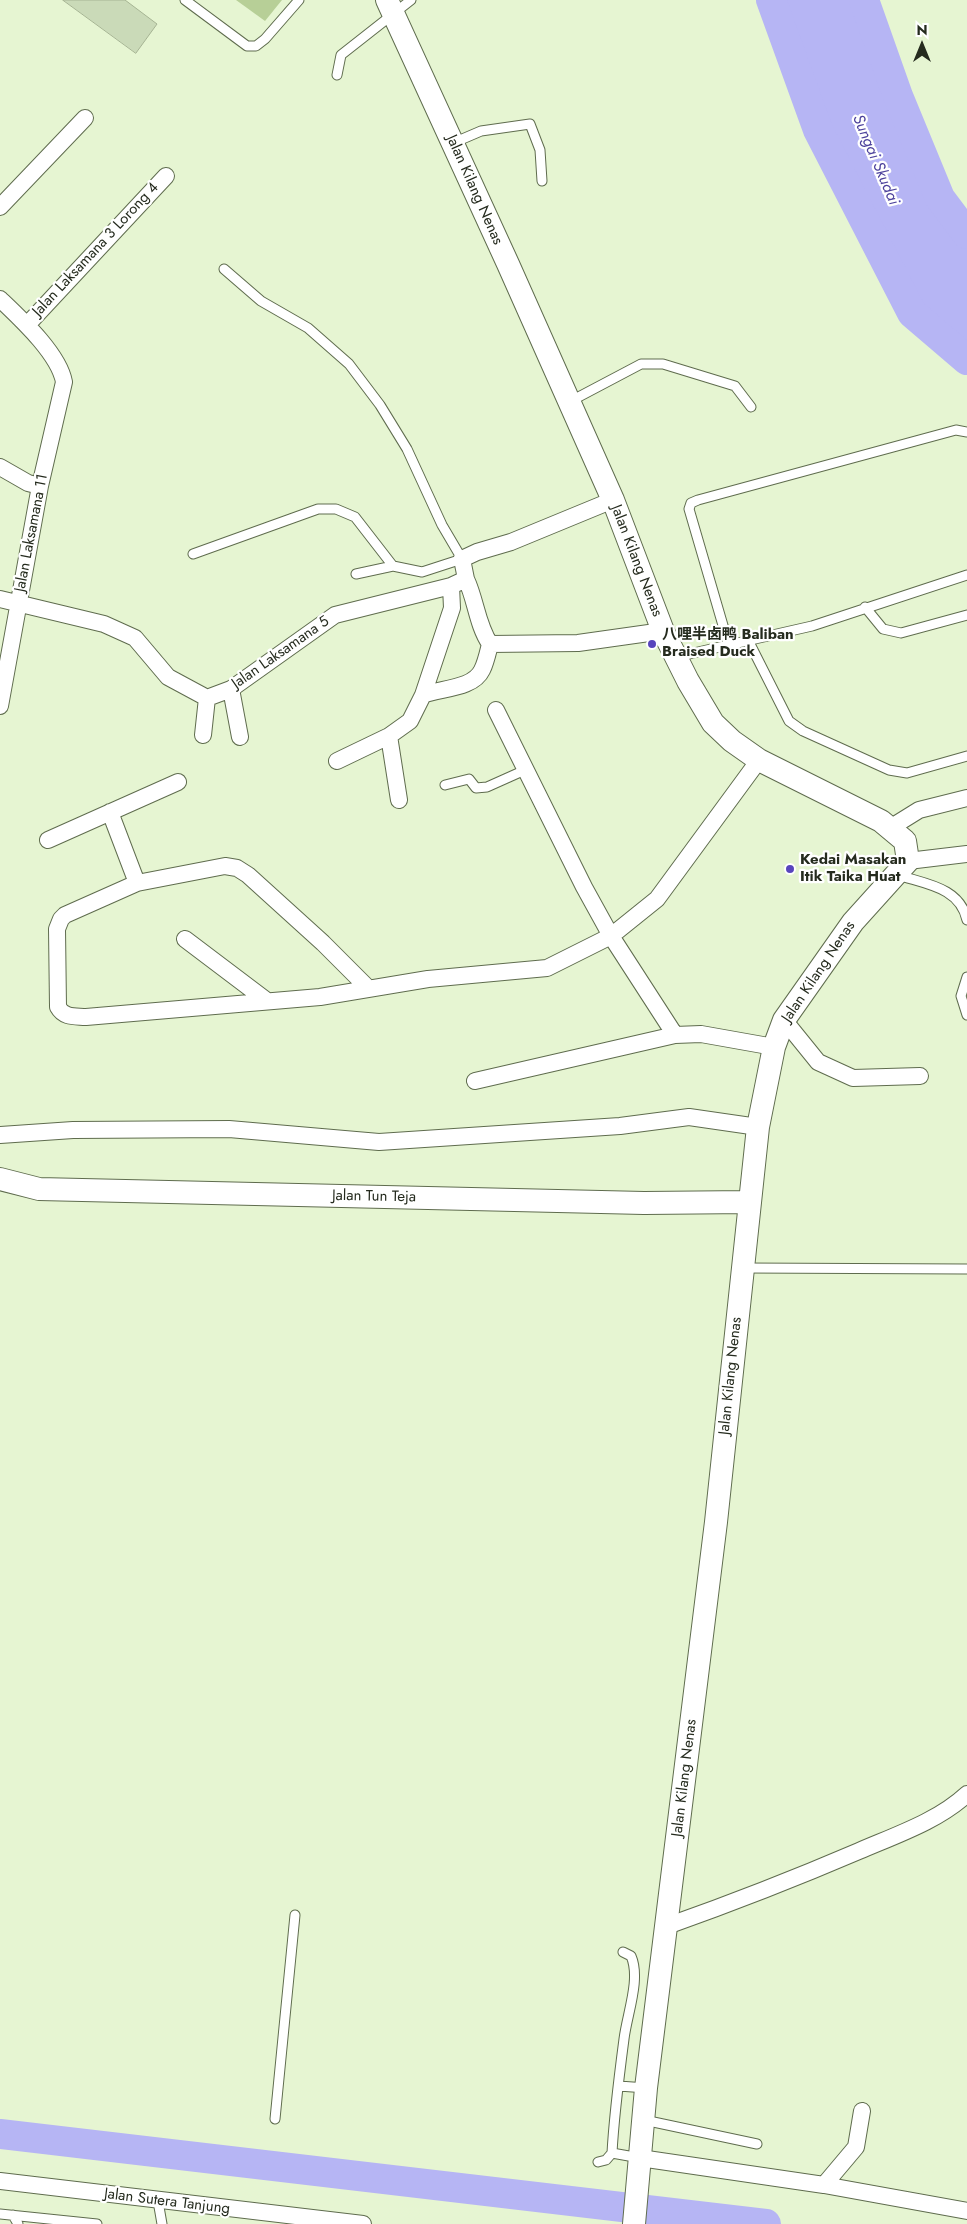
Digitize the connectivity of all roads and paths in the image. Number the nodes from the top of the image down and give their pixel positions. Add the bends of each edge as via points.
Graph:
1 (185, 0) edge
2 (299, 0) edge
3 (397, 4) edge
4 (337, 76) dead end
5 (84, 118) dead end
6 (453, 143) junction
7 (166, 176) dead end
8 (542, 181) dead end
9 (0, 207) edge
10 (224, 269) dead end
11 (0, 299) edge
12 (28, 325) junction
13 (569, 402) junction
14 (751, 407) dead end
15 (967, 432) edge
16 (0, 467) edge
17 (40, 486) junction
18 (613, 500) junction
19 (193, 554) dead end
20 (462, 559) junction
21 (393, 566) junction
22 (356, 574) dead end
23 (967, 575) edge
24 (466, 579) junction
25 (451, 586) junction
26 (0, 599) edge
27 (19, 603) junction
28 (865, 607) junction
29 (967, 615) edge
30 (664, 631) junction
31 (749, 642) junction
32 (490, 644) junction
33 (729, 646) junction
34 (676, 657) junction
35 (231, 689) junction
36 (423, 695) junction
37 (207, 698) junction
38 (0, 706) edge
39 (496, 710) dead end
40 (203, 734) dead end
41 (389, 736) junction
42 (240, 737) dead end
43 (967, 756) edge
44 (759, 760) junction
45 (337, 761) dead end
46 (525, 770) junction
47 (178, 782) dead end
48 (445, 785) dead end
49 (967, 798) edge
50 (400, 800) dead end
51 (110, 812) junction
52 (890, 828) junction
53 (48, 840) dead end
54 (967, 854) edge
55 (902, 867) junction
56 (137, 884) junction
57 (966, 913) edge
58 (611, 936) junction
59 (185, 939) dead end
60 (967, 977) edge
61 (368, 988) junction
62 (268, 1001) junction
63 (967, 1015) edge
64 (784, 1020) junction
65 (675, 1035) junction
66 (774, 1047) junction
67 (920, 1076) dead end
68 (475, 1081) dead end
69 (758, 1127) junction
70 (0, 1135) edge
71 (0, 1179) edge
72 (750, 1202) junction
73 (744, 1268) junction
74 (967, 1269) edge
75 (967, 1794) edge
76 (295, 1915) dead end
77 (667, 1926) junction
78 (623, 1952) dead end
79 (618, 2086) junction
80 (646, 2088) junction
81 (862, 2111) dead end
82 (275, 2119) dead end
83 (643, 2120) junction
84 (757, 2144) dead end
85 (612, 2153) junction
86 (640, 2158) junction
87 (598, 2162) dead end
88 (0, 2181) edge
89 (824, 2185) junction
90 (158, 2201) junction
91 (967, 2211) edge
92 (0, 2214) edge
93 (13, 2215) junction
94 (62, 2222) edge
95 (18, 2224) edge
96 (97, 2224) edge
97 (162, 2224) edge
98 (363, 2224) edge
99 (634, 2224) edge

1 - 2 lane via 247,46 256,46 265,39
3 - 4 lane via 340,55
3 - 6 street, Jalan Kilang Nenas
5 - 9 street
6 - 8 lane via 481,131 530,124 540,150
6 - 13 street, Jalan Kilang Nenas
7 - 12 street, Jalan Laksamana 3 Lorong 4
10 - 20 lane via 261,301 308,328 349,364 407,449 442,525
11 - 12 street, Jalan Laksamana 11
12 - 17 street, Jalan Laksamana 11 via 62,370 64,382
13 - 14 lane via 641,364 664,364 734,386
13 - 18 street, Jalan Kilang Nenas
15 - 33 lane via 956,430 691,503 689,509
16 - 17 street
17 - 27 street, Jalan Laksamana 11
18 - 20 street
18 - 30 street, Jalan Kilang Nenas
19 - 21 lane via 318,509 336,509 355,517
20 - 21 lane via 422,572
20 - 24 street
21 - 22 lane
23 - 28 lane
24 - 25 street, Jalan Laksamana 5
24 - 32 street via 483,633
25 - 35 street, Jalan Laksamana 5 via 335,615
25 - 36 street via 452,608
26 - 27 street
27 - 37 street via 104,624 135,638 168,677
27 - 38 street, Jalan Laksamana 11
28 - 29 lane via 883,628 901,633
28 - 31 lane via 812,626
30 - 32 street via 578,643
30 - 34 street, Jalan Kilang Nenas
31 - 33 lane
31 - 43 lane via 789,721 803,731 889,770 907,773
32 - 36 street via 483,669 475,679
33 - 34 lane
34 - 44 street, Jalan Kilang Nenas via 712,723
35 - 37 street, Jalan Laksamana 5
35 - 42 street
36 - 41 street via 410,721
37 - 40 street
39 - 46 street
41 - 45 street
41 - 50 street
44 - 52 street, Jalan Kilang Nenas via 881,820
44 - 58 street via 657,899
46 - 48 lane via 487,787 476,788 469,779
46 - 58 street
47 - 51 street
49 - 52 street via 919,810
51 - 53 street
51 - 56 street
52 - 55 street, Jalan Kilang Nenas via 905,841
54 - 55 street
55 - 57 lane via 949,891
55 - 64 street, Jalan Kilang Nenas via 853,922
56 - 61 street via 215,867 237,868 323,943
56 - 62 street via 61,919 56,937 58,1003 62,1013 86,1017
58 - 61 street via 547,968
58 - 65 street
59 - 62 street
60 - 63 lane via 961,996
61 - 62 street via 320,997
64 - 66 street, Jalan Kilang Nenas
64 - 67 street via 818,1062 853,1078
65 - 66 street via 701,1034
65 - 68 street
66 - 69 street, Jalan Kilang Nenas
69 - 70 street via 688,1117 620,1126 378,1142 229,1128 73,1130
69 - 72 street, Jalan Kilang Nenas
71 - 72 street, Jalan Tun Teja via 39,1189 644,1203
72 - 73 street, Jalan Kilang Nenas
73 - 74 lane
73 - 77 street, Jalan Kilang Nenas
75 - 77 street via 918,1826 783,1883
76 - 82 lane
77 - 80 street, Jalan Kilang Nenas
78 - 79 lane via 631,1956 634,1964
79 - 80 lane
79 - 85 lane
80 - 83 street, Jalan Kilang Nenas
81 - 89 street via 856,2147
83 - 84 lane
83 - 86 street, Jalan Kilang Nenas
85 - 86 lane
85 - 87 lane via 606,2160
86 - 89 street
86 - 99 street, Jalan Kilang Nenas
88 - 90 street, Jalan Sutera Tanjung
89 - 91 street
90 - 97 lane
90 - 98 street, Jalan Sutera Tanjung
92 - 93 lane
93 - 94 lane
93 - 95 lane
94 - 96 lane

